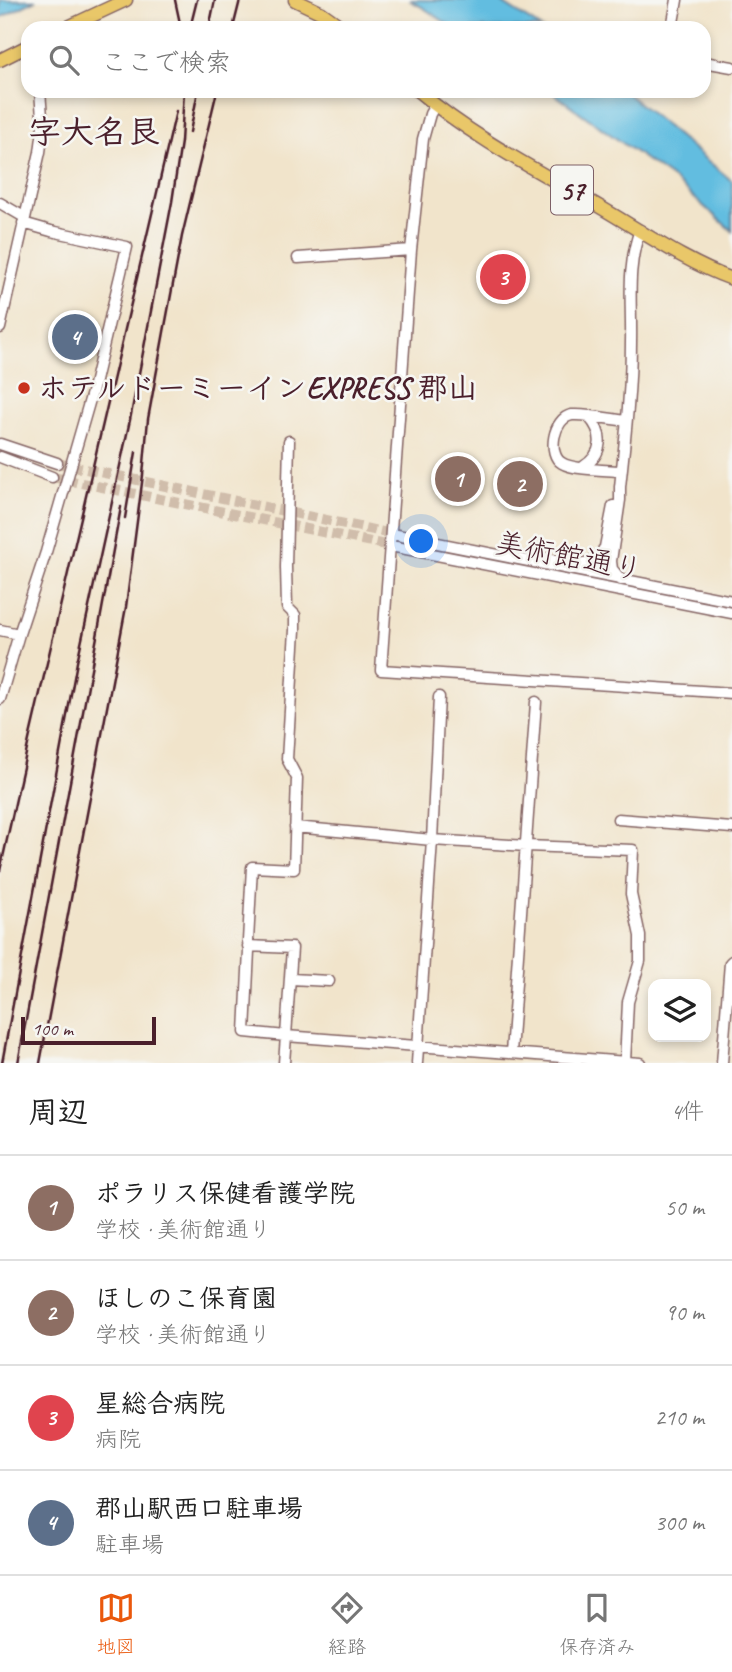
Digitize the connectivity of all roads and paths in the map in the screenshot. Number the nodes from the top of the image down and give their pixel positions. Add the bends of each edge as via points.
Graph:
1 (126, 0) edge
2 (295, 0) edge
3 (677, 0) edge
4 (81, 21) edge
5 (333, 21) edge
6 (673, 21) edge
7 (21, 50) edge
8 (0, 60) edge
9 (711, 63) edge
10 (732, 67) edge
11 (41, 98) edge
12 (426, 98) edge
13 (435, 105) junction
14 (0, 203) edge
15 (24, 220) junction
16 (640, 230) junction
17 (411, 250) junction
18 (298, 258) dead end
19 (732, 279) edge
20 (1, 315) edge
21 (0, 328) edge
22 (589, 417) junction
23 (626, 421) junction
24 (289, 441) dead end
25 (0, 444) edge
26 (0, 457) edge
27 (57, 463) tunnel mouth
28 (583, 467) junction
29 (621, 471) junction
30 (52, 477) tunnel mouth
31 (620, 487) junction
32 (397, 535) tunnel mouth
33 (396, 547) tunnel mouth
34 (506, 558) junction
35 (621, 580) junction
36 (732, 601) edge
37 (732, 613) edge
38 (0, 630) edge
39 (19, 634) junction
40 (732, 693) edge
41 (439, 697) dead end
42 (0, 699) edge
43 (536, 702) dead end
44 (618, 819) dead end
45 (295, 827) junction
46 (732, 828) edge
47 (432, 840) junction
48 (526, 846) junction
49 (248, 946) junction
50 (732, 961) edge
51 (291, 979) junction
52 (329, 981) dead end
53 (286, 1037) junction
54 (418, 1045) junction
55 (511, 1053) junction
56 (494, 1057) edge
57 (622, 1062) edge
58 (284, 1063) edge
59 (417, 1063) edge
60 (640, 1063) edge
61 (722, 1063) edge

1 - 4 main road
2 - 5 main road
3 - 6 street
7 - 8 main road
9 - 10 street
11 - 15 street via 43,130
12 - 13 main road, 57
13 - 16 main road, 57
13 - 17 street via 423,139
14 - 15 street
15 - 20 street
15 - 39 street via 51,231 127,247 93,389
16 - 19 main road, 57
16 - 23 street via 630,274 632,341
17 - 18 street
17 - 40 street via 382,670
20 - 21 street
22 - 23 street
22 - 28 street via 596,424 599,444 591,462
22 - 28 street via 563,418 556,426 554,441 559,462
23 - 29 street
24 - 45 street via 287,607 295,615 295,630 287,759 297,778
25 - 27 street
26 - 30 street
28 - 29 street
29 - 31 street
31 - 34 street via 605,547 595,561 574,563 522,554
31 - 35 street via 611,565
32 - 34 street, 美術館通り
33 - 37 street, 美術館通り
34 - 35 street, 美術館通り
35 - 36 street, 美術館通り
38 - 39 street
39 - 42 street
41 - 47 street
43 - 48 street
44 - 46 street
45 - 47 street
45 - 49 street via 293,869 253,867
47 - 48 street
47 - 54 street
48 - 55 street
48 - 57 street via 633,850 631,894 640,961 628,1002
49 - 51 street via 292,948
49 - 53 street via 244,1032
50 - 61 street
51 - 52 street
51 - 53 street
53 - 54 street
53 - 58 street
54 - 56 street
54 - 59 street
55 - 56 street
55 - 57 street
57 - 60 street

